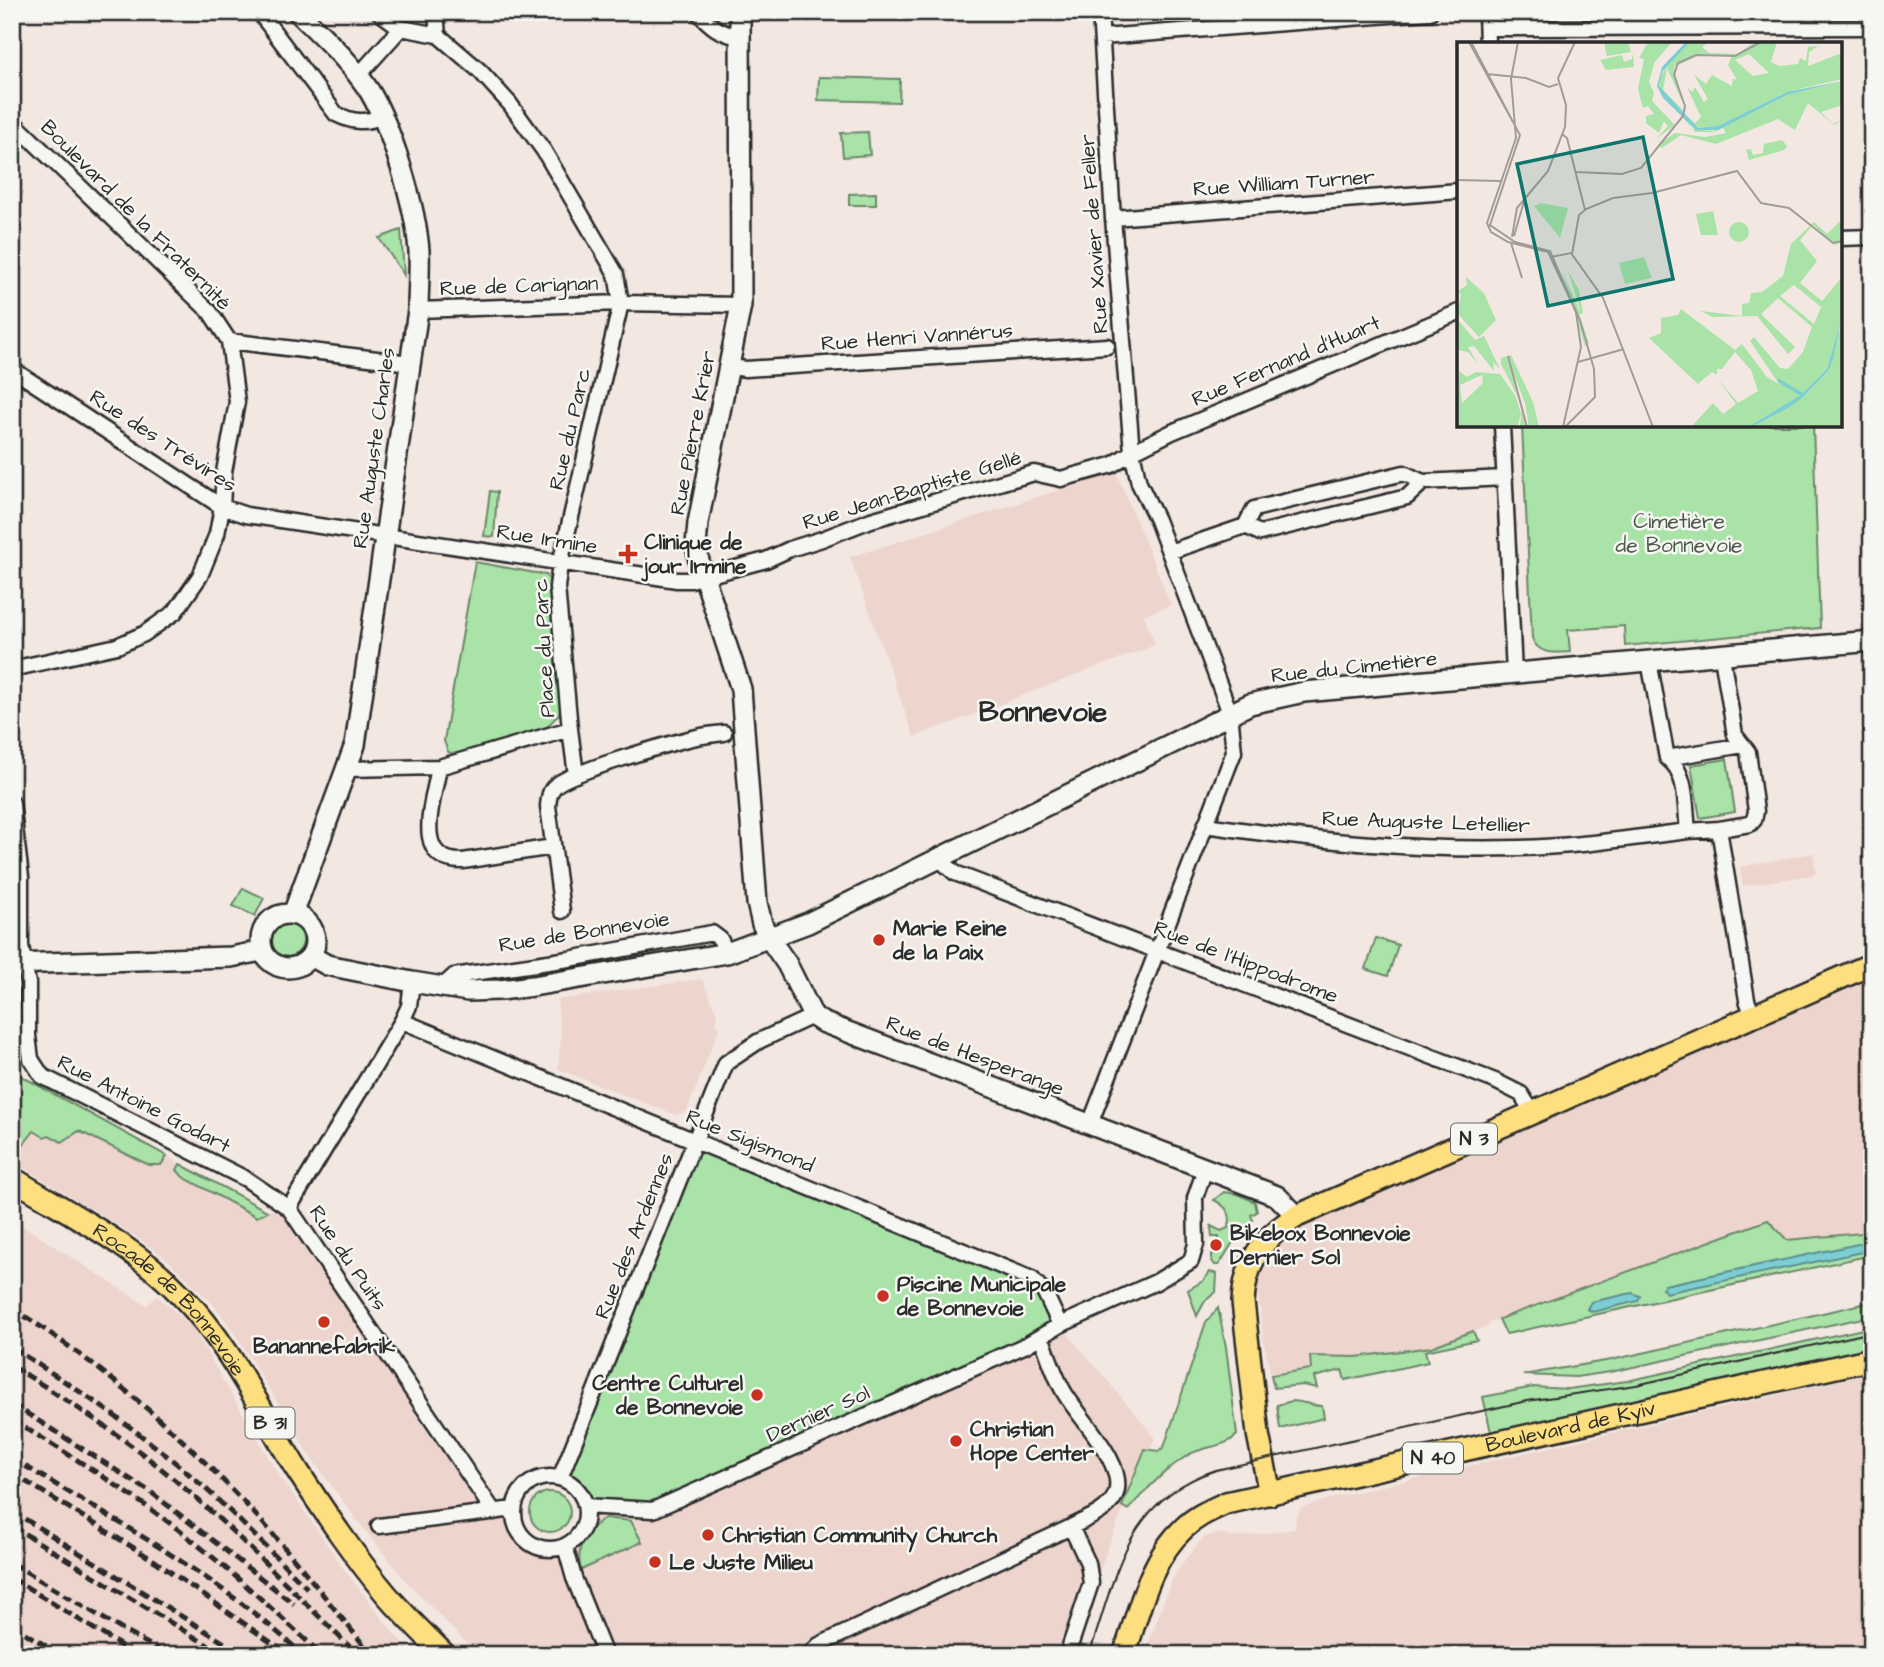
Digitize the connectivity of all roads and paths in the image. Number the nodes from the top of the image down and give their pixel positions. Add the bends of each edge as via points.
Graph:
1 (259, 12) edge
2 (298, 12) edge
3 (379, 12) edge
4 (436, 12) edge
5 (698, 12) edge
6 (740, 12) edge
7 (1100, 12) edge
8 (1430, 12) edge
9 (1486, 12) edge
10 (1721, 19) edge
11 (1872, 27) edge
12 (401, 28) junction
13 (1487, 28) junction
14 (438, 35) junction
15 (741, 37) junction
16 (1102, 37) junction
17 (1487, 42) edge
18 (358, 76) junction
19 (382, 116) junction
20 (12, 121) edge
21 (1457, 191) edge
22 (1113, 218) junction
23 (1872, 237) edge
24 (1842, 239) edge
25 (621, 303) junction
26 (741, 305) junction
27 (418, 310) junction
28 (1457, 313) edge
29 (229, 341) junction
30 (1107, 346) dead end
31 (410, 363) junction
32 (730, 367) junction
33 (12, 369) edge
34 (1502, 427) edge
35 (1132, 452) junction
36 (1505, 478) junction
37 (1423, 482) junction
38 (222, 507) junction
39 (1245, 526) junction
40 (384, 535) junction
41 (1169, 552) junction
42 (560, 564) junction
43 (703, 577) junction
44 (1872, 641) edge
45 (1721, 656) junction
46 (1649, 660) junction
47 (12, 669) edge
48 (1514, 673) junction
49 (1230, 713) junction
50 (570, 729) junction
51 (724, 733) dead end
52 (1743, 745) junction
53 (1667, 758) junction
54 (439, 767) junction
55 (348, 769) junction
56 (576, 775) junction
57 (12, 803) edge
58 (1205, 825) junction
59 (1718, 829) junction
60 (1688, 831) junction
61 (553, 848) junction
62 (938, 858) junction
63 (562, 911) dead end
64 (293, 914) junction
65 (769, 938) junction
66 (261, 951) junction
67 (1157, 951) junction
68 (311, 956) junction
69 (18, 964) edge
70 (1872, 964) edge
71 (412, 982) junction
72 (813, 1016) junction
73 (1754, 1016) junction
74 (402, 1021) junction
75 (1533, 1113) junction
76 (1090, 1124) junction
77 (695, 1141) junction
78 (1205, 1168) junction
79 (12, 1178) edge
80 (289, 1208) junction
81 (1297, 1216) junction
82 (1060, 1325) junction
83 (1041, 1336) junction
84 (1872, 1359) edge
85 (560, 1478) junction
86 (1270, 1493) junction
87 (585, 1506) junction
88 (514, 1509) junction
89 (494, 1511) junction
90 (379, 1526) dead end
91 (1071, 1527) junction
92 (565, 1546) junction
93 (445, 1655) edge
94 (605, 1655) edge
95 (809, 1655) edge
96 (1067, 1655) edge
97 (1124, 1655) edge

1 - 19 street via 336,114 348,120 371,121
2 - 18 main road, Rue Auguste Charles
3 - 12 street
4 - 14 street
5 - 15 street via 710,26
6 - 15 main road, Rue Pierre Krier
7 - 16 street, Rue Xavier de Feller
8 - 16 street
9 - 13 street
10 - 11 street
10 - 13 street
12 - 14 street
12 - 18 street
13 - 17 street
14 - 25 street via 510,104 544,152 616,274
15 - 26 main road, Rue Pierre Krier
16 - 22 street, Rue Xavier de Feller
18 - 19 main road, Rue Auguste Charles
19 - 27 main road, Rue Auguste Charles via 409,194 419,250
20 - 29 street, Boulevard de la Fraternité via 210,313
21 - 22 street, Rue William Turner
22 - 35 street, Rue Xavier de Feller
23 - 24 street
25 - 26 street
25 - 27 street, Rue de Carignan
25 - 42 street, Rue du Parc
26 - 32 main road, Rue Pierre Krier
27 - 31 main road, Rue Auguste Charles
28 - 35 street, Rue Fernand d'Huart
29 - 31 street
29 - 38 street, Boulevard de la Fraternité via 237,402
30 - 32 street, Rue Henri Vannérus
31 - 40 main road, Rue Auguste Charles
32 - 43 main road, Rue Pierre Krier via 698,523 696,545
33 - 38 street, Rue des Trévires
34 - 36 street
35 - 41 street, Rue Xavier de Feller via 1139,484
35 - 43 street, Rue Jean-Baptiste Gellé via 1112,465 1061,479 1034,474 871,520 766,560
36 - 37 street
36 - 48 street
37 - 39 street via 1407,497 1260,533
37 - 39 street via 1404,472 1254,509
38 - 40 street, Rue des Trévires via 246,515
38 - 47 street, Boulevard de la Fraternité via 200,576 175,612 117,646
39 - 41 street
40 - 42 street, Rue Irmine
40 - 55 main road, Rue Auguste Charles
41 - 49 street, Rue Xavier de Feller
42 - 43 street, Rue Irmine via 677,580
42 - 50 street, Place du Parc via 557,587
43 - 65 main road, Rue Pierre Krier via 741,689 757,903
44 - 45 main road, Rue du Cimetière
45 - 46 main road, Rue du Cimetière
45 - 52 street via 1735,735
46 - 48 main road, Rue du Cimetière
46 - 53 street
48 - 49 main road, Rue du Cimetière via 1304,692 1262,700
49 - 58 street, Rue Xavier de Feller via 1234,752
49 - 62 main road, Rue du Cimetière
50 - 54 street, Place du Parc
50 - 56 street, Place du Parc
51 - 56 street via 677,742
52 - 53 street
52 - 59 street, Rue Auguste Letellier via 1748,752 1756,816 1746,825
53 - 60 street via 1681,772
54 - 55 street, Place du Parc
54 - 61 street via 429,828 437,854 449,861 463,861
55 - 64 main road, Rue Auguste Charles
56 - 61 street via 556,784 549,794
57 - 69 street, Rue Antoine Godart via 20,877
58 - 60 street, Rue Auguste Letellier via 1316,841 1521,849
58 - 67 street, Rue Xavier de Feller
59 - 60 street, Rue Auguste Letellier
59 - 73 street via 1747,1000
61 - 63 street
62 - 65 main road, Rue du Cimetière
62 - 67 street, Rue de l'Hippodrome via 955,873
64 - 66 main road via 278,915 266,923 260,936
64 - 68 main road via 303,918 315,935
65 - 71 main road, Rue de Bonnevoie via 727,953 500,990 468,991
65 - 72 main road
66 - 68 main road via 278,968 303,965
66 - 69 main road via 231,957
67 - 75 street, Rue de l'Hippodrome via 1495,1081 1521,1094
67 - 76 street, Rue Xavier de Feller
68 - 71 main road, Rue de Bonnevoie via 327,965
69 - 80 street, Rue Antoine Godart via 28,983 31,1059 42,1076 247,1179
70 - 73 main road, N 3
71 - 74 street, Rue du Puits
72 - 76 main road, Rue de Hesperange
72 - 77 street, Rue des Ardennes via 759,1041 726,1063
73 - 75 main road, N 3
74 - 77 street, Rue Sigismond
74 - 80 street, Rue du Puits
75 - 81 main road, N 3
76 - 78 main road, Rue de Hesperange
77 - 82 street, Rue Sigismond via 1032,1279 1045,1293
77 - 85 street, Rue des Ardennes
78 - 81 main road, Rue de Hesperange via 1277,1196
78 - 82 street, Dernier Sol via 1195,1198 1196,1244 1191,1261 1156,1282
79 - 93 main road, Rocade de Bonnevoie / B 31 via 125,1248 194,1308 223,1346 337,1530 386,1594
80 - 89 street, Rue du Puits
81 - 86 main road, N 3 via 1256,1253 1244,1286 1258,1434
82 - 83 street, Dernier Sol
83 - 87 street, Dernier Sol via 653,1510
83 - 91 street via 1063,1391 1117,1473 1118,1484 1109,1505
84 - 86 main road, Boulevard de Kyiv / N 40
85 - 87 street via 577,1488
85 - 88 street via 535,1480 525,1487
86 - 97 main road, Boulevard de Kyiv via 1210,1510 1173,1539 1150,1576
87 - 92 street via 582,1530
88 - 89 street
88 - 92 street via 520,1533 529,1542 552,1549
89 - 90 street
91 - 95 street via 819,1645
91 - 96 street via 1088,1563 1091,1583
92 - 94 street

